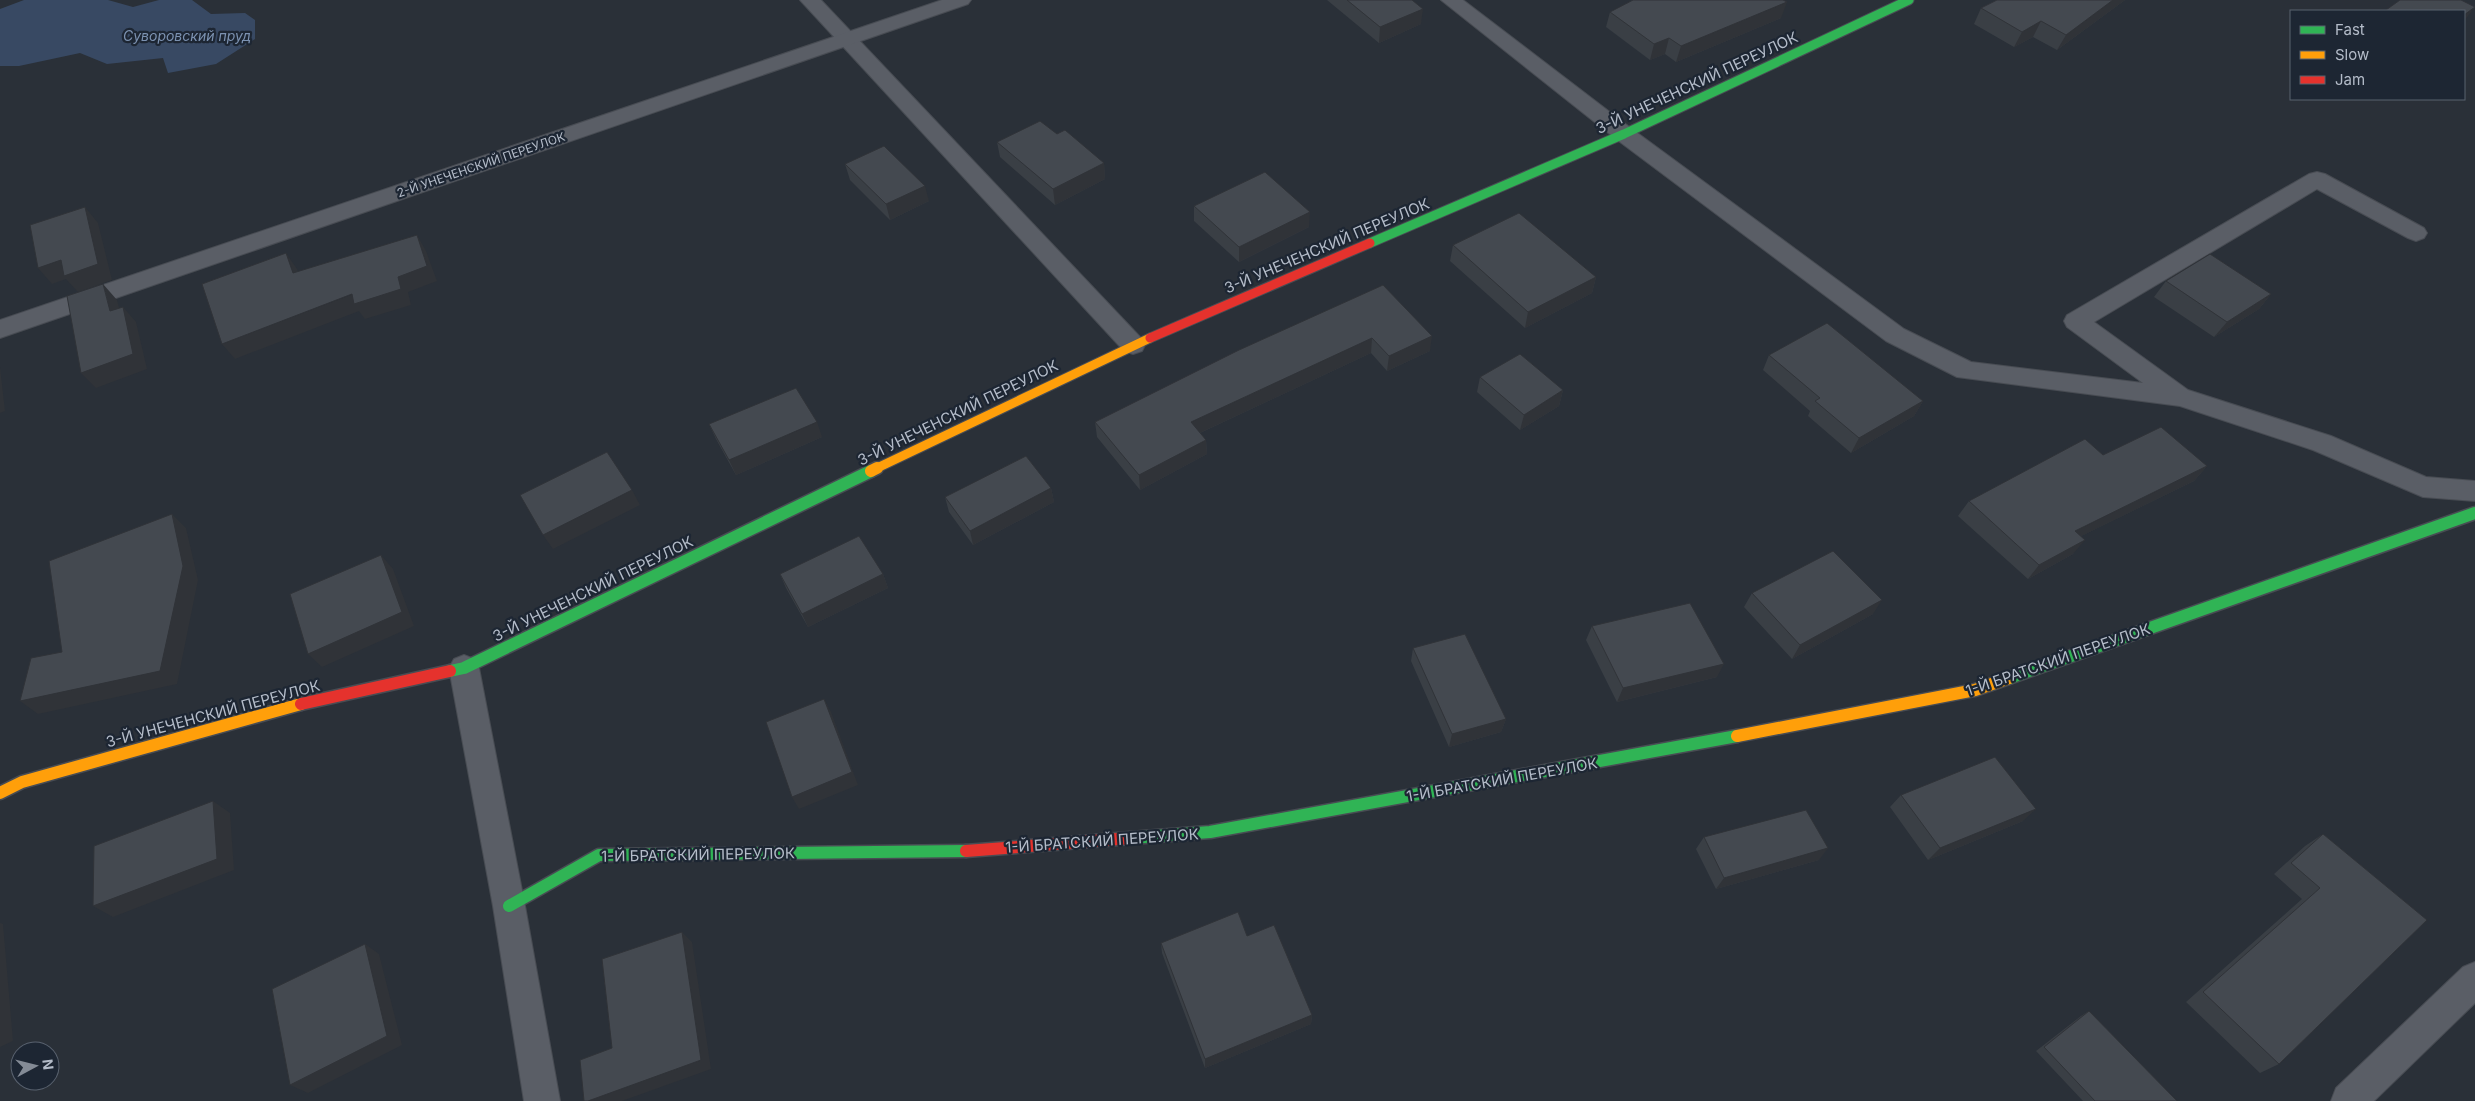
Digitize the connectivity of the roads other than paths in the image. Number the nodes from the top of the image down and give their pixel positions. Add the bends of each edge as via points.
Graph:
1 (810, 0) edge
2 (961, 0) edge
3 (1451, 0) edge
4 (1909, 0) edge
5 (849, 40) junction
6 (1624, 134) junction
7 (2416, 233) dead end
8 (0, 329) edge
9 (1134, 345) junction
10 (2181, 397) junction
11 (2475, 491) edge
12 (2475, 513) edge
13 (464, 668) junction
14 (0, 793) edge
15 (508, 906) junction
16 (2475, 979) edge
17 (542, 1101) edge
18 (2349, 1101) edge

1 - 5 street
2 - 5 street, 2-Й УНЕЧЕНСКИЙ ПЕРЕУЛОК
3 - 6 street
4 - 6 street, 3-Й УНЕЧЕНСКИЙ ПЕРЕУЛОК
5 - 8 street, 2-Й УНЕЧЕНСКИЙ ПЕРЕУЛОК
5 - 9 street
6 - 9 street, 3-Й УНЕЧЕНСКИЙ ПЕРЕУЛОК
6 - 10 street via 1895,335 1966,371
7 - 10 street via 2317,179 2076,321
9 - 13 street, 3-Й УНЕЧЕНСКИЙ ПЕРЕУЛОК
10 - 11 street via 2322,444 2423,487
12 - 15 street, 1-Й БРАТСКИЙ ПЕРЕУЛОК via 1975,690 1549,772 1210,832 935,853 599,854
13 - 14 street, 3-Й УНЕЧЕНСКИЙ ПЕРЕУЛОК via 284,708 22,782
13 - 15 street
15 - 17 street
16 - 18 street

